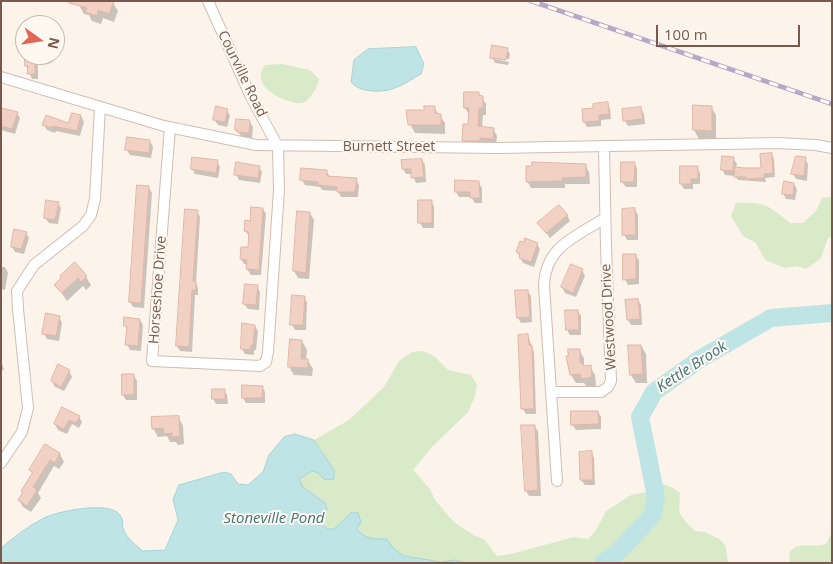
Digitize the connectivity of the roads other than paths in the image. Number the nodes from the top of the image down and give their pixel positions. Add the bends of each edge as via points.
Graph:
1 (208, 1) edge
2 (1, 77) edge
3 (100, 107) junction
4 (170, 127) junction
5 (604, 146) junction
6 (278, 147) junction
7 (832, 148) edge
8 (606, 218) junction
9 (552, 392) junction
10 (1, 463) edge
11 (557, 481) dead end

1 - 6 street, Courville Road via 251,97
2 - 3 street, Burnett Street
3 - 4 street, Burnett Street
3 - 10 street via 93,211 83,226 34,266 18,290 28,408 22,432
4 - 6 street, Burnett Street via 248,144
4 - 6 street, Horseshoe Drive via 152,361 257,366 266,362 279,190
5 - 6 street, Burnett Street
5 - 7 street, Burnett Street via 786,144
5 - 8 street, Westwood Drive
8 - 9 street via 560,247 546,270 544,286
8 - 9 street, Westwood Drive via 612,381 601,392
9 - 11 street

